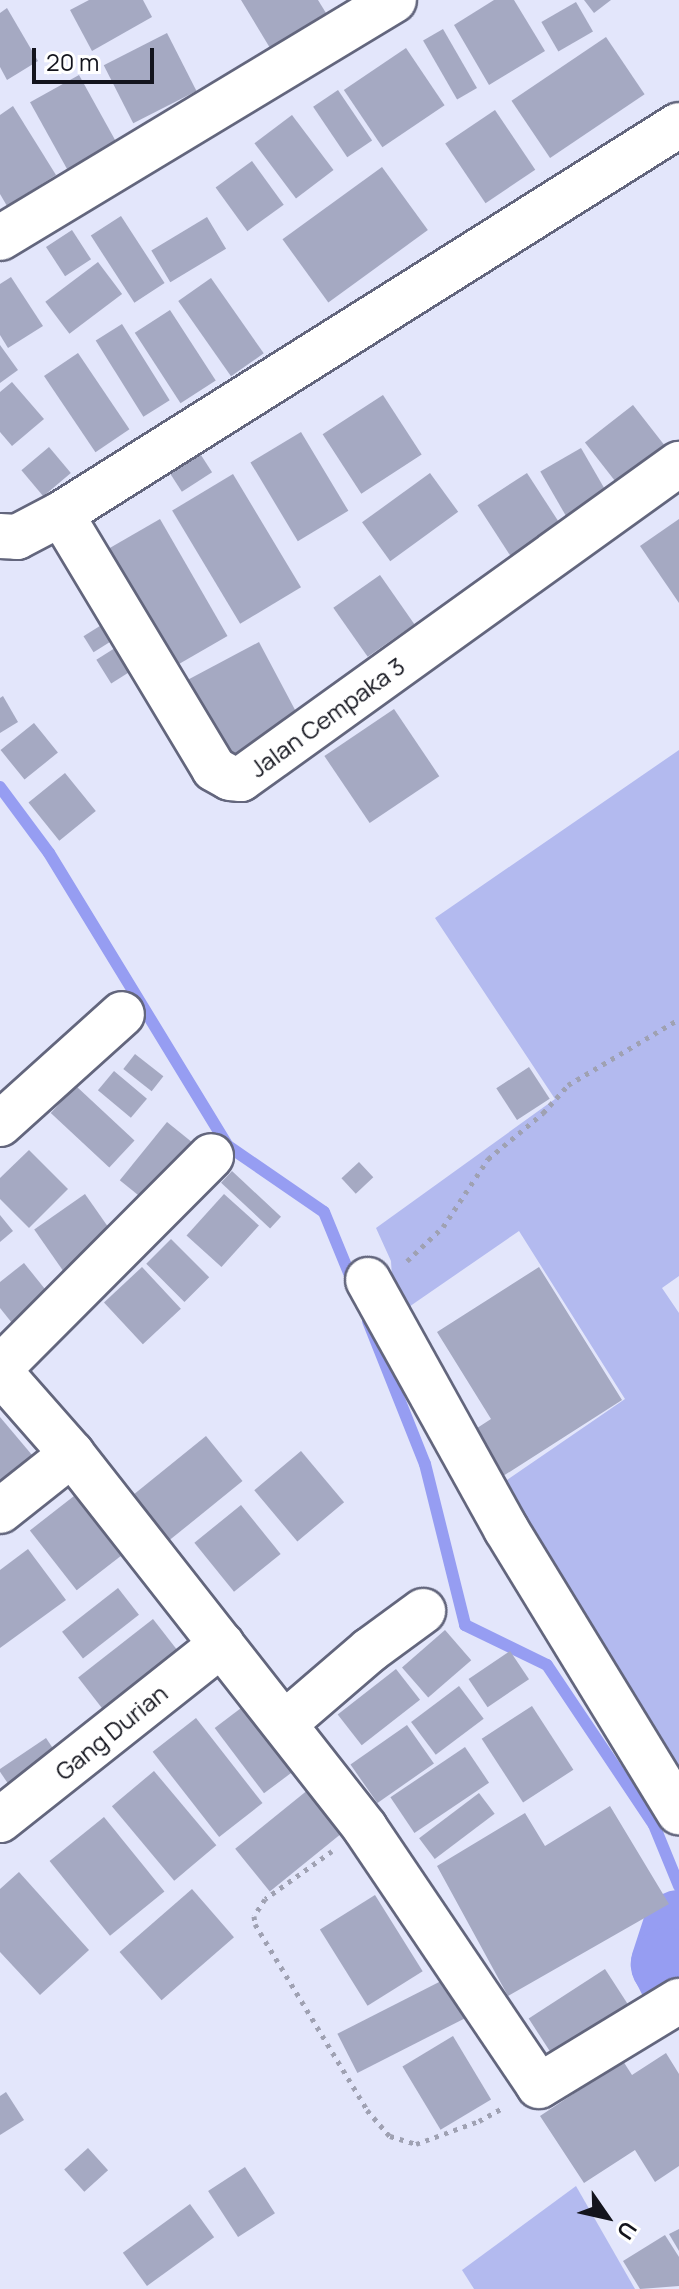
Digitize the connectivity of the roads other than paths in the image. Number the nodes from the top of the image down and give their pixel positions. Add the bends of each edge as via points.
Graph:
1 (394, 0) edge
2 (679, 125) edge
3 (0, 238) edge
4 (679, 464) edge
5 (61, 514) junction
6 (0, 536) edge
7 (122, 1014) dead end
8 (0, 1124) edge
9 (211, 1156) dead end
10 (371, 1286) road end
11 (0, 1370) edge
12 (72, 1454) junction
13 (0, 1511) edge
14 (423, 1611) dead end
15 (222, 1644) junction
16 (285, 1723) junction
17 (679, 1812) edge
18 (0, 1820) edge
19 (674, 2004) edge

1 - 3 street
2 - 5 street
4 - 5 street, Jalan Cempaka 3 via 241,779 214,769
5 - 6 street via 17,537
7 - 8 street
9 - 11 street
10 - 17 street via 506,1529
11 - 12 street
12 - 13 street
12 - 15 street
14 - 16 street
15 - 16 street
15 - 18 street, Gang Durian
16 - 19 street via 365,1828 539,2086

